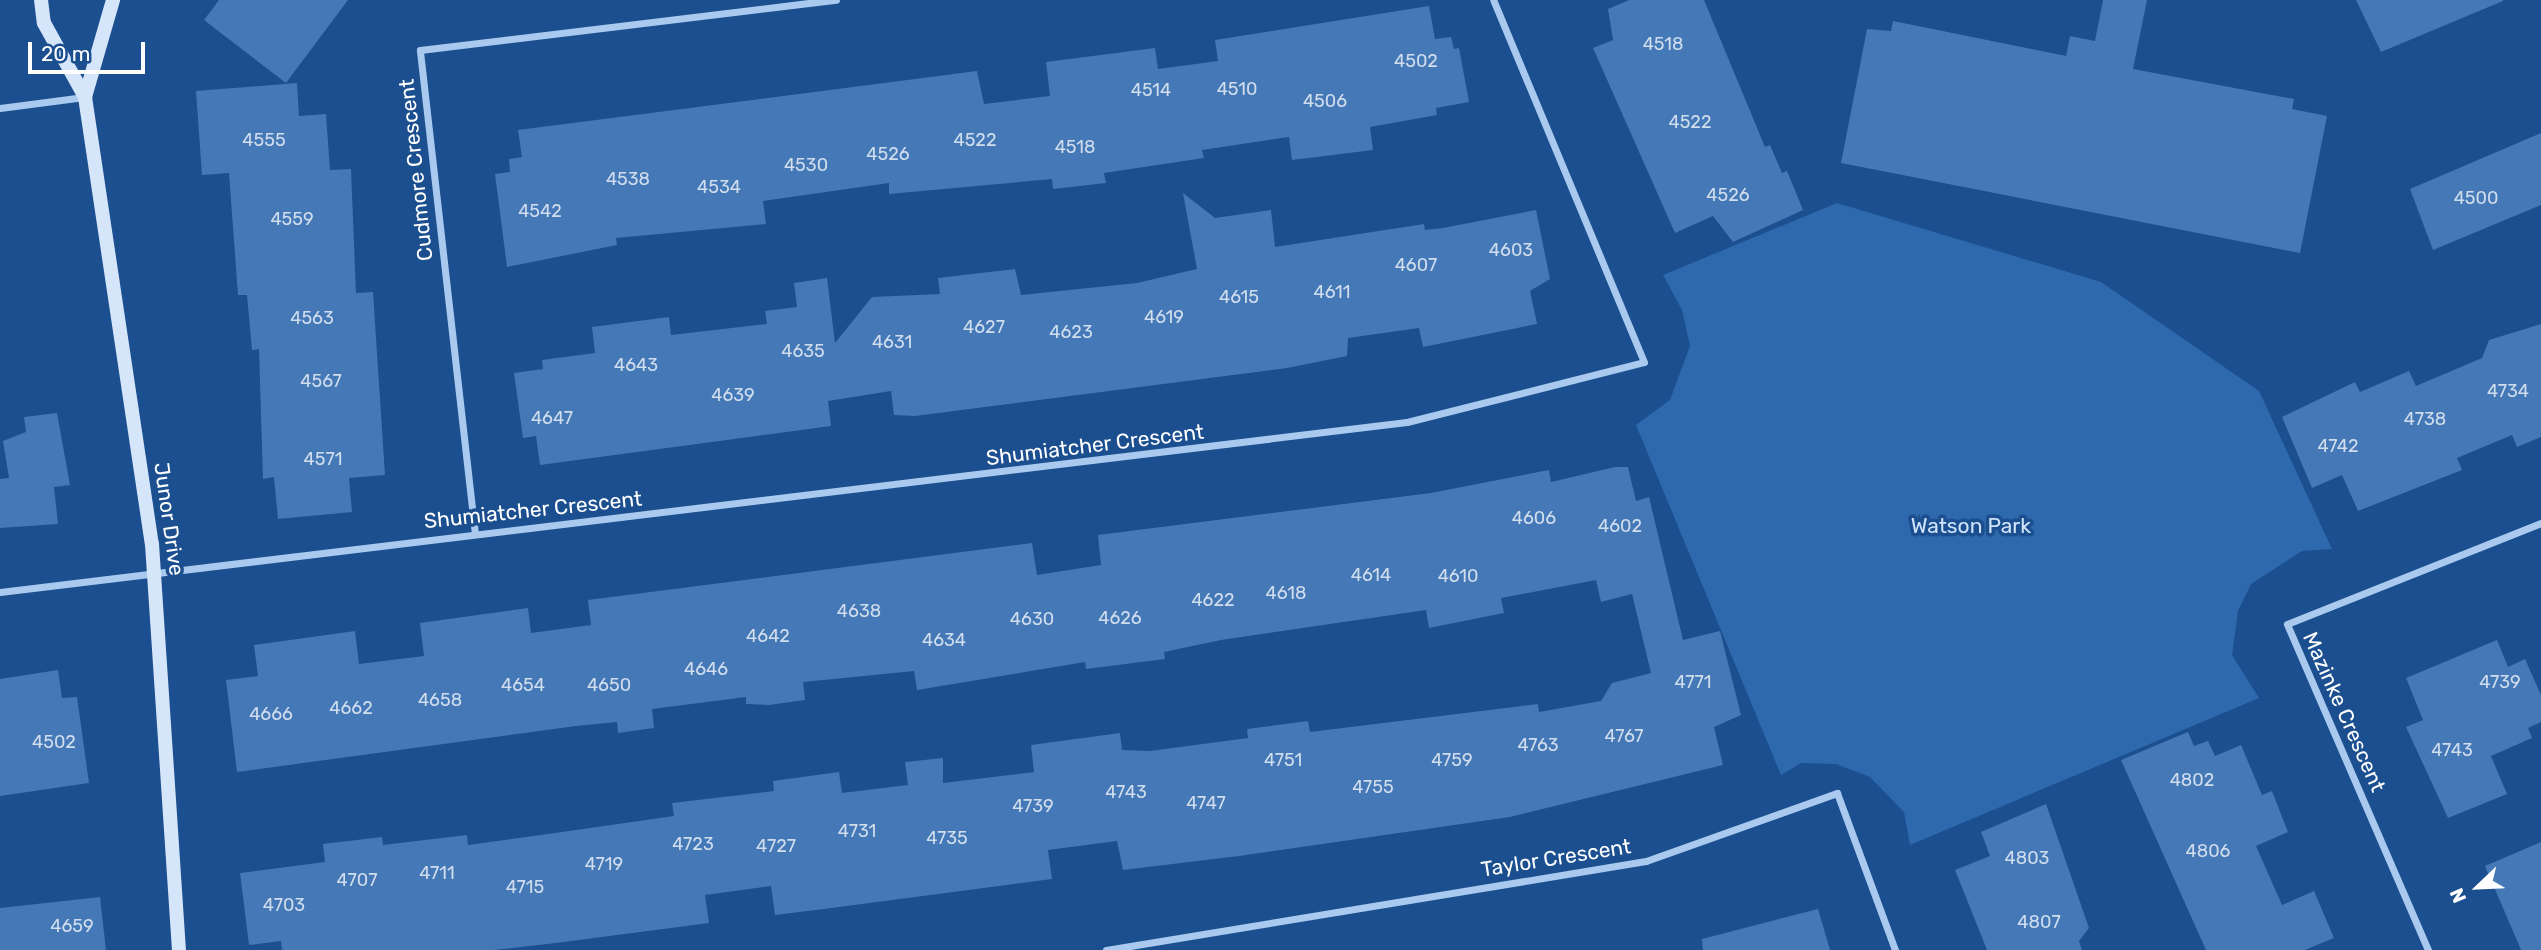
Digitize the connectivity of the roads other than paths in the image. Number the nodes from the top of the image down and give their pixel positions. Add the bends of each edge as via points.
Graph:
1 (41, 0) edge
2 (113, 0) edge
3 (836, 0) edge
4 (1493, 0) edge
5 (85, 97) junction
6 (0, 108) edge
7 (2541, 523) edge
8 (475, 534) junction
9 (156, 571) junction
10 (0, 592) edge
11 (179, 950) edge
12 (1106, 950) edge
13 (1895, 950) edge
14 (2428, 950) edge

1 - 5 street, Junor Drive via 44,23
2 - 5 street, Junor Drive
3 - 8 street, Cudmore Crescent via 420,50
4 - 8 street, Shumiatcher Crescent via 1644,362 1408,422
5 - 6 street
5 - 9 street, Junor Drive
7 - 14 street, Mazinke Crescent via 2287,624
8 - 9 street, Shumiatcher Crescent
9 - 10 street, Shumiatcher Crescent
9 - 11 street, Junor Drive
12 - 13 street, Taylor Crescent via 1646,861 1837,793

